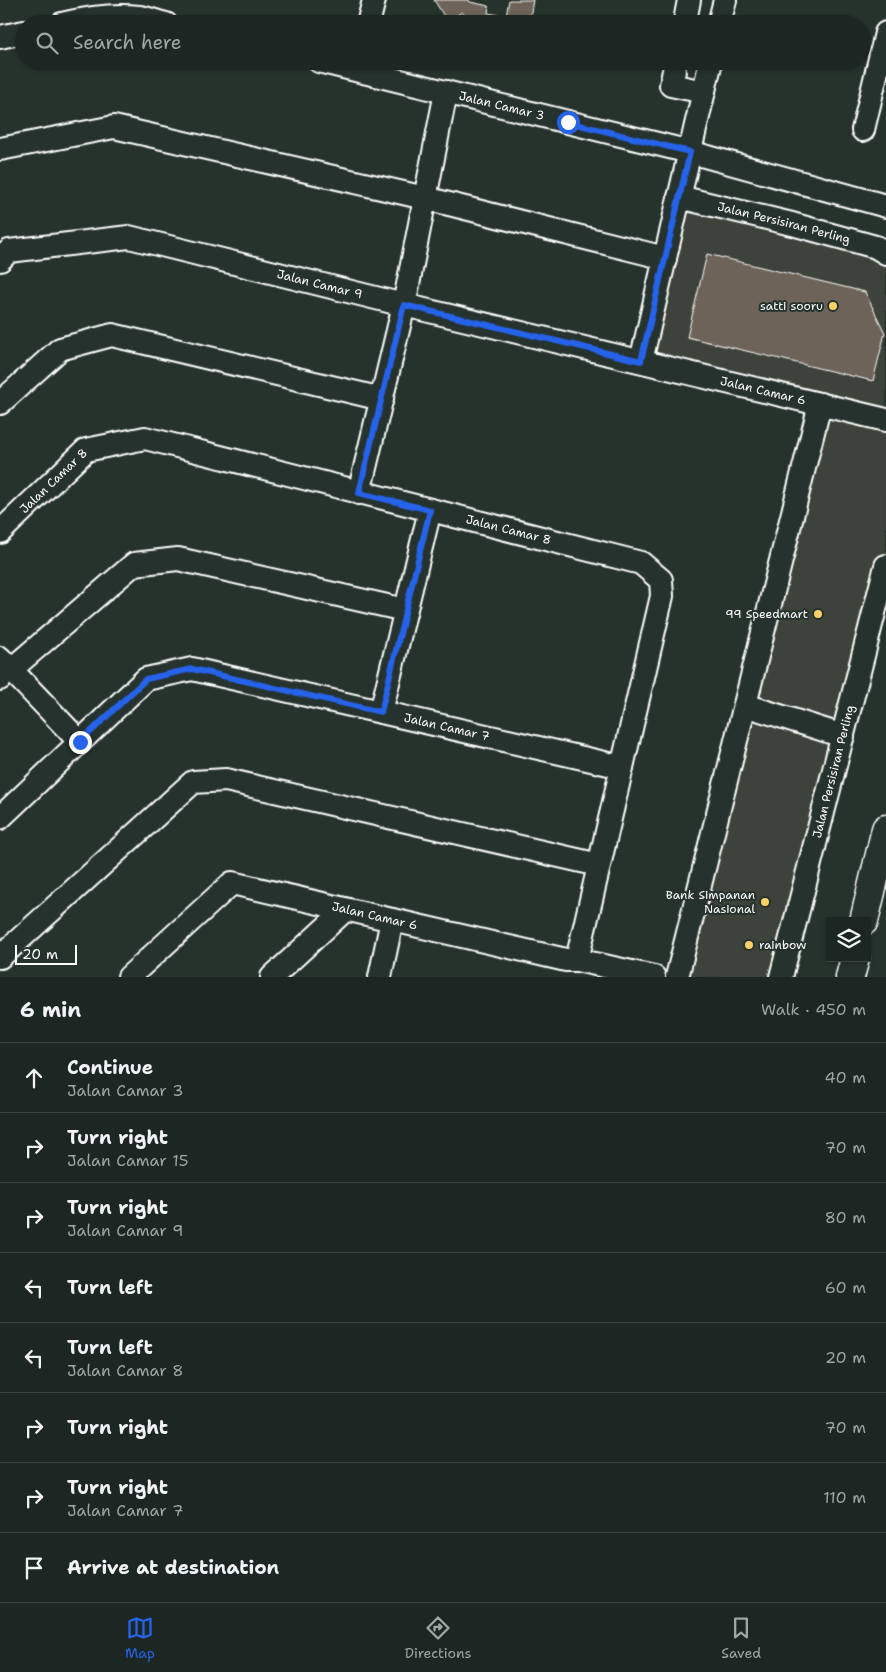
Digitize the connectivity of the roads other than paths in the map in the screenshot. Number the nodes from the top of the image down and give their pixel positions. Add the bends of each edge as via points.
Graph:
1 (374, 0) edge
2 (725, 0) edge
3 (370, 15) edge
4 (721, 15) edge
5 (886, 33) edge
6 (15, 34) edge
7 (0, 37) edge
8 (372, 70) edge
9 (709, 70) edge
10 (674, 71) dead end
11 (446, 92) junction
12 (704, 92) junction
13 (863, 130) dead end
14 (0, 149) edge
15 (690, 152) junction
16 (679, 197) junction
17 (425, 198) junction
18 (886, 206) edge
19 (886, 253) edge
20 (665, 258) junction
21 (0, 260) edge
22 (404, 305) junction
23 (641, 361) junction
24 (382, 399) junction
25 (0, 404) edge
26 (820, 404) junction
27 (886, 420) edge
28 (359, 493) junction
29 (430, 510) junction
30 (0, 532) edge
31 (886, 566) edge
32 (405, 610) junction
33 (4, 669) edge
34 (744, 705) junction
35 (381, 712) junction
36 (842, 736) junction
37 (80, 742) junction
38 (622, 767) junction
39 (0, 818) edge
40 (886, 829) edge
41 (599, 865) junction
42 (345, 910) junction
43 (865, 917) edge
44 (392, 920) junction
45 (0, 957) edge
46 (854, 962) edge
47 (569, 966) edge
48 (129, 977) edge
49 (272, 977) edge
50 (380, 977) edge
51 (654, 977) edge
52 (677, 977) edge
53 (781, 977) edge
54 (850, 977) edge

1 - 3 street
2 - 4 street
5 - 13 street
6 - 7 street
8 - 11 street, Jalan Camar 3
9 - 12 street
10 - 12 street via 671,85
11 - 15 street, Jalan Camar 3
11 - 17 street
12 - 15 street
14 - 17 street via 114,127
15 - 16 street
15 - 18 street, Jalan Camar 3
16 - 19 street, Jalan Persisiran Perling via 801,226 876,247
16 - 20 street
17 - 20 street
17 - 22 street
20 - 23 street
21 - 22 street, Jalan Camar 9 via 9,251 129,237
22 - 23 street, Jalan Camar 9
22 - 24 street
23 - 26 street, Jalan Camar 6
24 - 25 street via 112,335 60,349
24 - 28 street
26 - 27 street, Jalan Camar 6
26 - 34 street
28 - 29 street, Jalan Camar 8
28 - 30 street, Jalan Camar 8 via 146,438 86,450
29 - 32 street
29 - 38 street, Jalan Camar 8 via 641,563 661,580 662,596
31 - 36 street, Jalan Persisiran Perling
32 - 33 street via 178,559 134,564
32 - 35 street
33 - 37 street
34 - 36 street
34 - 52 street
35 - 37 street, Jalan Camar 7 via 192,669 146,679
35 - 38 street, Jalan Camar 7
36 - 53 street, Jalan Persisiran Perling
37 - 39 street, Jalan Camar 7
38 - 41 street, Jalan Camar 8
40 - 43 highway
41 - 45 street via 226,780 193,782
41 - 47 street, Jalan Camar 8
42 - 44 street, Jalan Camar 6
42 - 48 street, Jalan Camar 6 via 232,883
42 - 49 street
44 - 47 street, Jalan Camar 6
44 - 50 street
46 - 54 highway
47 - 51 street, Jalan Camar 6

